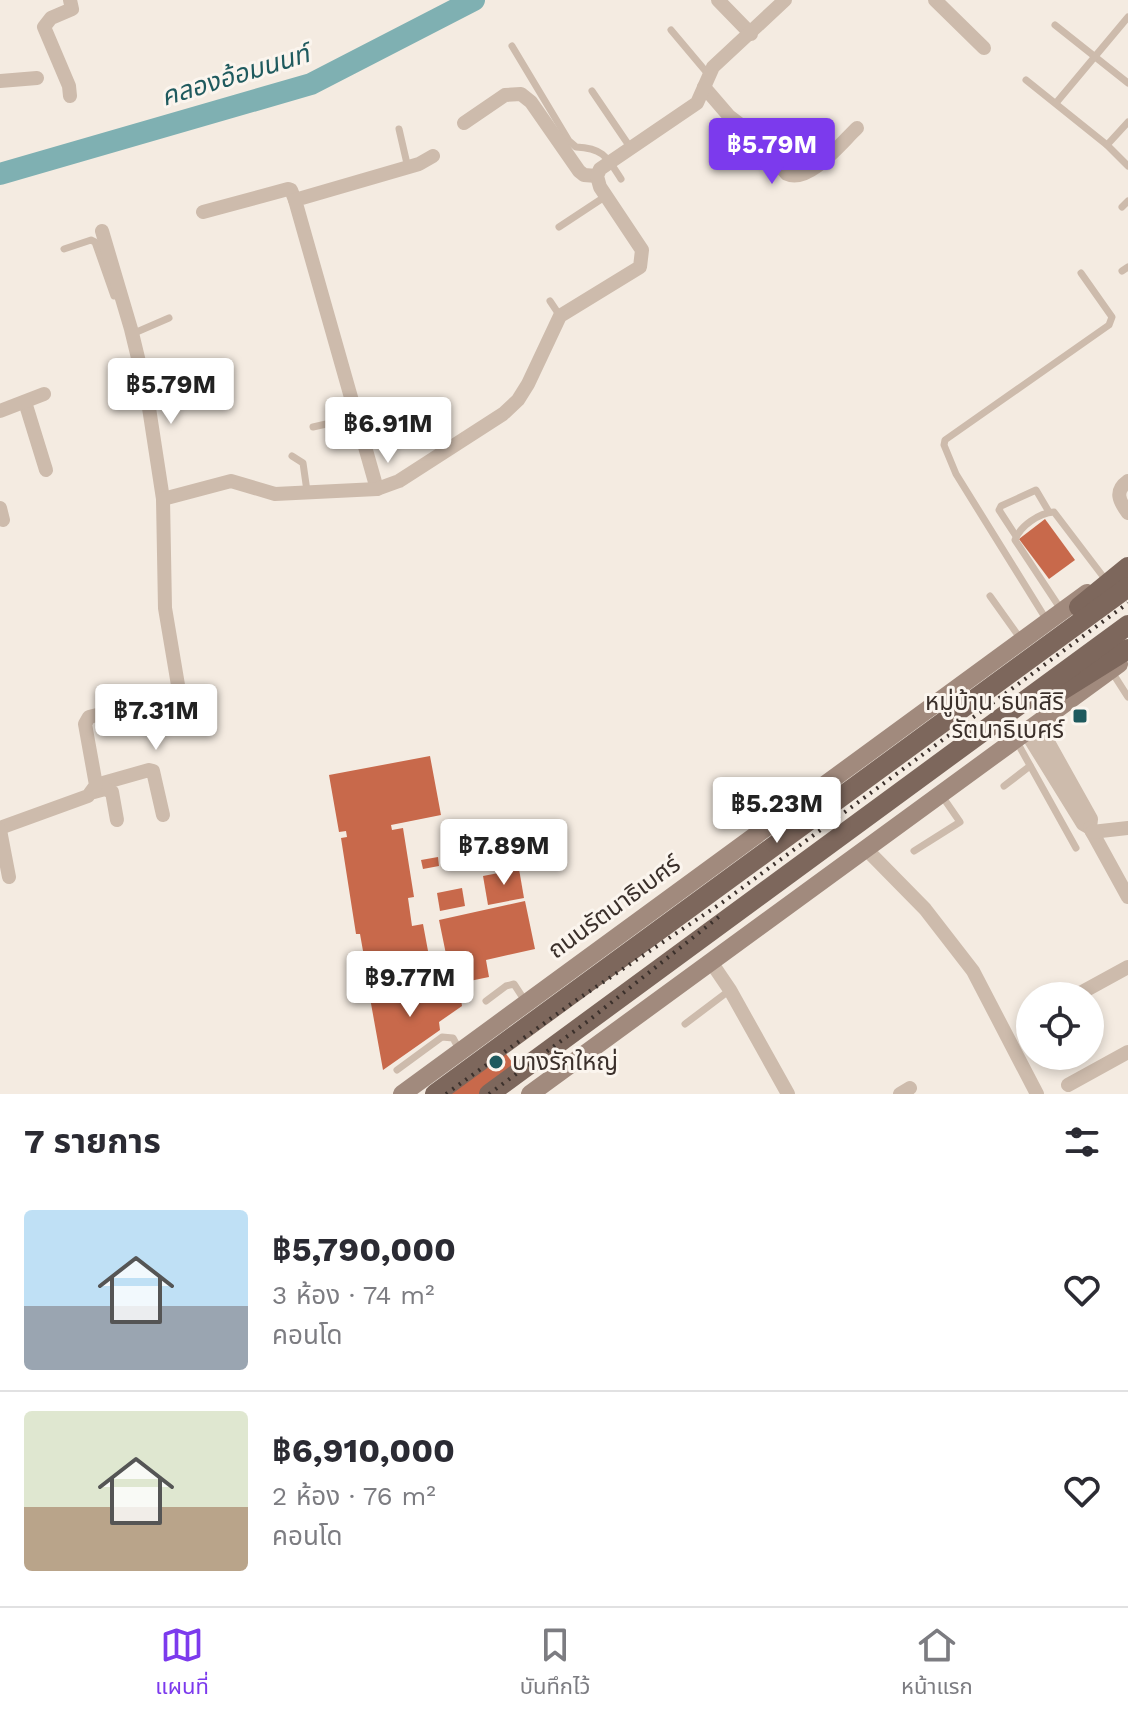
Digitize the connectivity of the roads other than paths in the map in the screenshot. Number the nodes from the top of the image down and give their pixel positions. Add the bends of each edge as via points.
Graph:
1 (70, 0) edge
2 (718, 0) edge
3 (785, 0) edge
4 (935, 0) edge
5 (1128, 17) edge
6 (1055, 25) dead end
7 (671, 30) dead end
8 (751, 34) junction
9 (512, 46) dead end
10 (984, 48) dead end
11 (1094, 56) junction
12 (37, 78) dead end
13 (1026, 80) dead end
14 (0, 81) edge
15 (706, 81) junction
16 (1128, 83) edge
17 (592, 91) dead end
18 (70, 96) dead end
19 (1056, 103) junction
20 (1128, 122) edge
21 (464, 123) dead end
22 (857, 128) dead end
23 (399, 129) dead end
24 (1107, 145) junction
25 (630, 147) junction
26 (433, 156) dead end
27 (609, 161) junction
28 (1128, 166) edge
29 (408, 168) junction
30 (597, 176) junction
31 (621, 179) dead end
32 (606, 196) junction
33 (295, 200) junction
34 (203, 212) dead end
35 (559, 227) dead end
36 (102, 231) dead end
37 (64, 249) dead end
38 (1081, 273) dead end
39 (550, 301) dead end
40 (560, 316) junction
41 (169, 318) dead end
42 (132, 331) junction
43 (44, 394) dead end
44 (25, 402) junction
45 (0, 411) edge
46 (357, 417) junction
47 (313, 427) dead end
48 (292, 456) dead end
49 (46, 470) dead end
50 (1128, 481) edge
51 (377, 489) junction
52 (307, 491) junction
53 (163, 499) junction
54 (1049, 512) junction
55 (1128, 513) edge
56 (1016, 536) junction
57 (1128, 565) edge
58 (1105, 579) junction
59 (1128, 587) edge
60 (990, 596) dead end
61 (1054, 616) junction
62 (1128, 625) edge
63 (1022, 640) junction
64 (1128, 649) edge
65 (1128, 658) edge
66 (1111, 670) junction
67 (1128, 697) edge
68 (1026, 732) junction
69 (903, 751) junction
70 (1030, 766) junction
71 (921, 778) junction
72 (1004, 786) dead end
73 (93, 789) junction
74 (941, 794) junction
75 (163, 815) dead end
76 (117, 820) dead end
77 (1128, 828) edge
78 (0, 829) edge
79 (1091, 830) junction
80 (1076, 848) dead end
81 (867, 850) junction
82 (914, 851) dead end
83 (9, 877) dead end
84 (1128, 897) edge
85 (711, 962) junction
86 (1128, 967) edge
87 (1101, 982) edge
88 (730, 990) junction
89 (486, 1001) dead end
90 (526, 1003) junction
91 (685, 1024) dead end
92 (1128, 1052) edge
93 (468, 1058) junction
94 (397, 1070) dead end
95 (1068, 1085) dead end
96 (491, 1093) edge
97 (402, 1094) edge
98 (428, 1094) edge
99 (435, 1094) edge
100 (530, 1094) edge
101 (788, 1094) edge
102 (1037, 1094) edge

1 - 18 street via 72,9 44,27
2 - 8 street
3 - 8 street
4 - 10 street
5 - 11 lane
6 - 11 lane
7 - 15 lane
8 - 15 street
9 - 27 lane via 569,141 593,148
11 - 16 lane
11 - 19 lane
12 - 14 street
13 - 19 lane
15 - 22 street via 729,116 793,177 808,174
15 - 25 street via 687,113
17 - 25 lane
19 - 24 lane
20 - 24 lane
21 - 30 street via 505,95 521,94 579,171
23 - 29 lane
24 - 28 lane
25 - 27 street
26 - 29 street
27 - 30 street
27 - 31 lane
29 - 33 street
30 - 32 street
32 - 35 lane
32 - 40 street via 642,250 640,267
33 - 34 street via 288,189
33 - 46 street
36 - 42 street
37 - 42 lane via 95,242
38 - 61 lane via 1112,317 1109,325 944,445 956,474
39 - 40 lane
40 - 51 street via 518,400 399,481
41 - 42 lane
42 - 53 street
43 - 44 street
44 - 45 street
44 - 49 street
46 - 47 lane
46 - 51 street
48 - 52 lane via 303,463
50 - 55 street via 1118,493
51 - 52 street
52 - 53 street via 275,494 231,481
53 - 73 street via 165,608 179,691 89,717 85,724
54 - 56 lane
54 - 56 lane via 1036,490 1001,506
54 - 58 lane
56 - 61 lane
57 - 58 main road, ถนนรัตนาธิเบศร์
57 - 69 main road
58 - 61 main road, ถนนรัตนาธิเบศร์
59 - 69 main road, ถนนรัตนาธิเบศร์
60 - 63 lane
61 - 63 main road, ถนนรัตนาธิเบศร์
62 - 71 main road
63 - 90 main road, ถนนรัตนาธิเบศร์
64 - 71 main road
65 - 66 main road
66 - 67 lane
66 - 68 main road
68 - 70 lane
68 - 74 main road
68 - 79 street via 1091,819
69 - 93 main road, ถนนรัตนาธิเบศร์
70 - 72 lane
70 - 80 lane
71 - 96 main road
73 - 75 street via 153,771
73 - 76 street via 112,792
73 - 78 street
74 - 81 main road
74 - 82 lane via 960,822
77 - 79 street
78 - 83 street
79 - 84 street
81 - 85 main road
81 - 102 street via 925,909 973,971
85 - 88 street
85 - 100 main road
86 - 87 street
88 - 91 lane
88 - 101 street
89 - 90 lane via 514,984
90 - 93 main road, ถนนรัตนาธิเบศร์
92 - 95 street
93 - 94 lane via 453,1038 442,1037
93 - 97 main road, ถนนรัตนาธิเบศร์
93 - 98 main road
93 - 99 main road, ถนนรัตนาธิเบศร์

